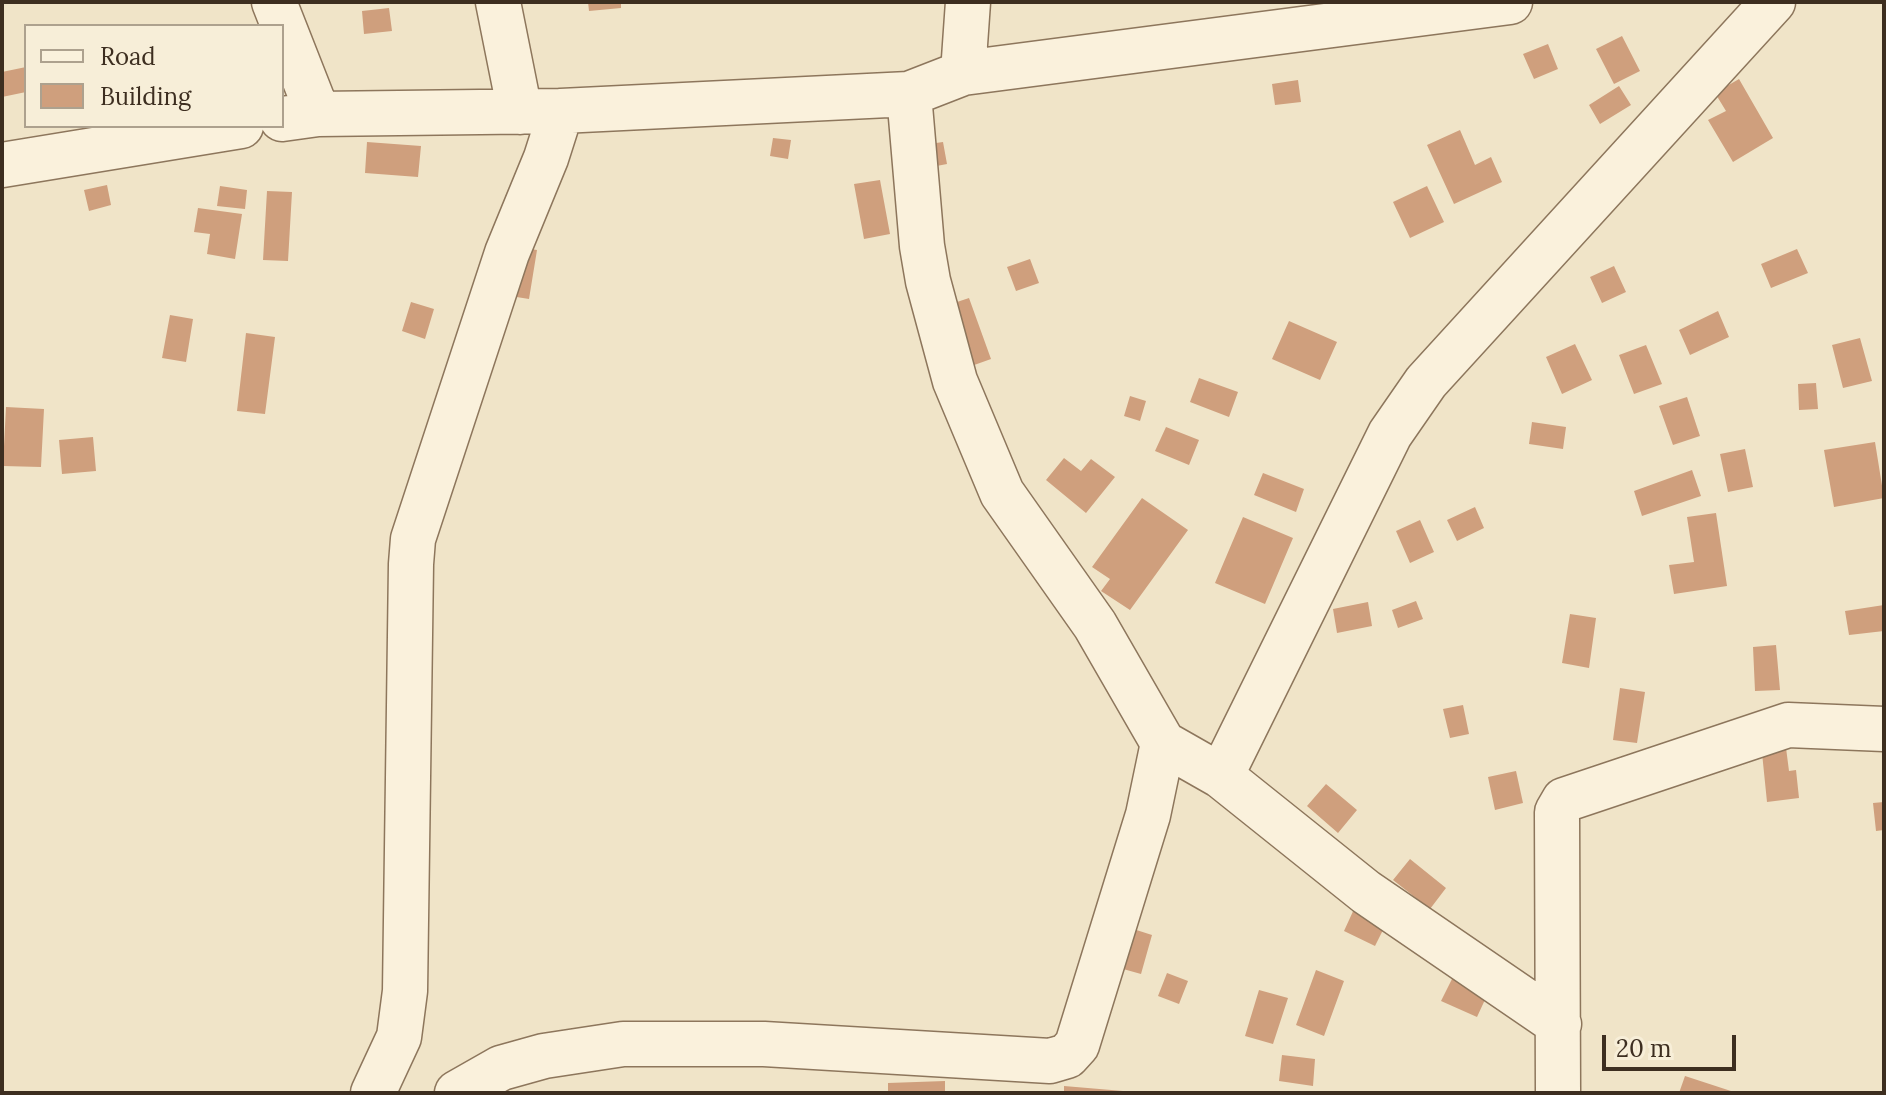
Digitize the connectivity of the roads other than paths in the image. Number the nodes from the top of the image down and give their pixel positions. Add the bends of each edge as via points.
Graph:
1 (274, 2) edge
2 (498, 2) edge
3 (968, 2) edge
4 (1510, 2) edge
5 (1773, 2) edge
6 (279, 24) edge
7 (284, 46) edge
8 (963, 73) junction
9 (909, 94) junction
10 (540, 111) junction
11 (300, 116) edge
12 (229, 128) edge
13 (2, 165) edge
14 (1884, 729) edge
15 (1163, 743) junction
16 (1221, 776) junction
17 (1559, 1024) junction
18 (547, 1074) edge
19 (373, 1093) edge
20 (457, 1093) edge
21 (1558, 1093) edge

1 - 6 street
2 - 10 street
3 - 8 street
4 - 8 street
5 - 16 street via 1426,382 1390,434
7 - 11 street
8 - 9 street
9 - 10 street
9 - 15 street via 922,246 955,381 1002,493 1095,625
10 - 11 street
10 - 19 street via 546,158 507,253 413,539 405,991 399,1037
12 - 13 street
14 - 17 street via 1788,725 1564,800 1557,812
15 - 16 street
15 - 18 street via 1148,815 1077,1045 1067,1056 1050,1061 764,1044 623,1044
16 - 17 street via 1366,892
17 - 21 street
18 - 20 street via 501,1068

